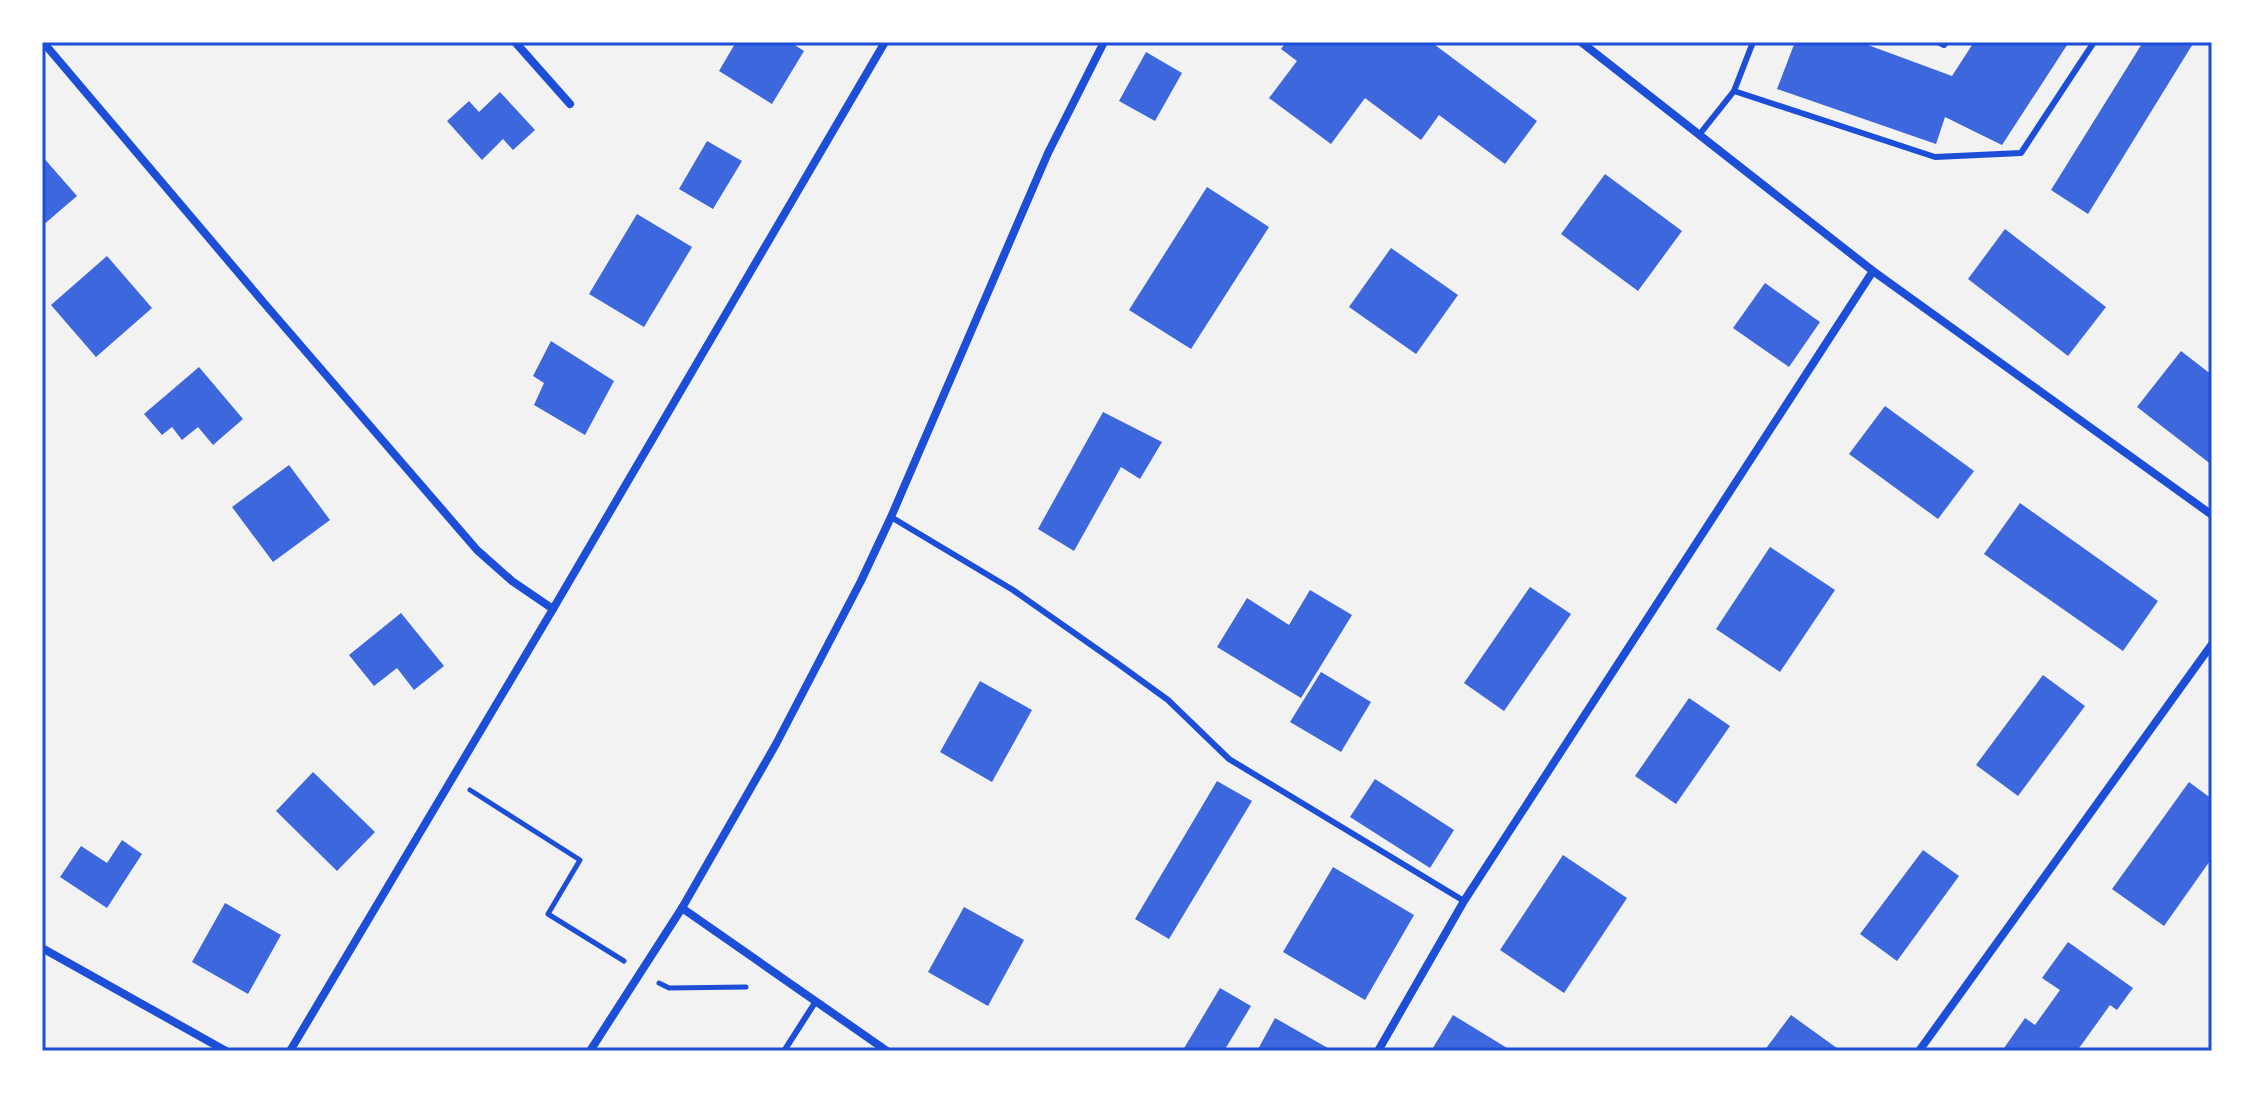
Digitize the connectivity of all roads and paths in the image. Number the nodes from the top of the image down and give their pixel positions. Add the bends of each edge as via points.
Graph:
1 (43, 42) edge
2 (515, 42) edge
3 (885, 42) edge
4 (1104, 42) edge
5 (1581, 42) edge
6 (1753, 42) edge
7 (1938, 42) edge
8 (1946, 42) edge
9 (2094, 42) edge
10 (1734, 91) junction
11 (570, 104) dead end
12 (1699, 135) junction
13 (1873, 271) junction
14 (2212, 515) edge
15 (891, 517) junction
16 (553, 609) junction
17 (2212, 644) edge
18 (452, 779) junction
19 (1464, 901) junction
20 (682, 908) junction
21 (42, 948) edge
22 (642, 972) junction
23 (746, 987) dead end
24 (816, 1001) junction
25 (226, 1051) edge
26 (290, 1051) edge
27 (590, 1051) edge
28 (784, 1051) edge
29 (887, 1051) edge
30 (1378, 1051) edge
31 (1919, 1051) edge

1 - 16 street via 477,550
2 - 11 street
3 - 16 street
4 - 15 street via 1048,153
5 - 12 street
6 - 10 lane
7 - 8 lane
9 - 10 lane via 2021,153 1935,157
10 - 12 lane
12 - 13 street
13 - 14 street
13 - 19 street
15 - 19 lane via 1013,590 1117,663 1168,700 1229,759
15 - 20 street via 783,730
16 - 18 street
17 - 31 street
18 - 22 path via 580,860 548,914
18 - 26 street
19 - 30 street
20 - 22 street
20 - 24 street
21 - 25 street
22 - 23 path via 669,988
22 - 27 street
24 - 28 lane
24 - 29 street

